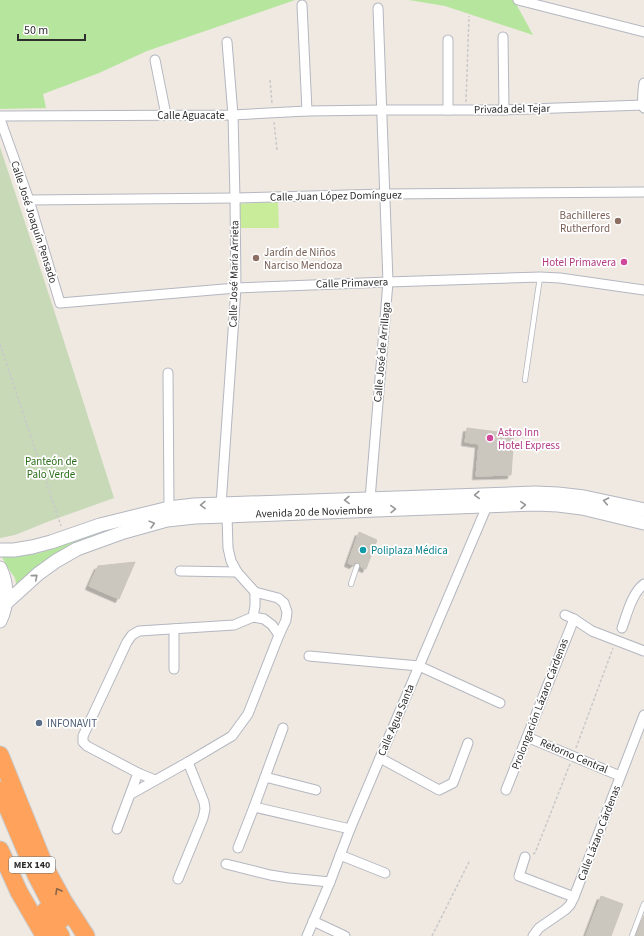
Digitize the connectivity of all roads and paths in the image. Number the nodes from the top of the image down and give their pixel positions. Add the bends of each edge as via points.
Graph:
1 (518, 0) edge
2 (302, 5) dead end
3 (378, 8) dead end
4 (469, 16) dead end
5 (644, 32) edge
6 (503, 37) dead end
7 (448, 40) dead end
8 (227, 42) dead end
9 (155, 60) dead end
10 (644, 83) edge
11 (643, 107) edge
12 (382, 110) junction
13 (448, 110) junction
14 (466, 110) junction
15 (504, 110) junction
16 (307, 111) junction
17 (166, 115) junction
18 (233, 115) junction
19 (0, 116) edge
20 (0, 119) edge
21 (644, 192) edge
22 (385, 194) junction
23 (235, 198) junction
24 (29, 200) junction
25 (540, 277) junction
26 (388, 282) junction
27 (236, 288) junction
28 (644, 290) edge
29 (60, 303) joint
30 (0, 344) edge
31 (168, 373) dead end
32 (525, 380) dead end
33 (370, 499) junction
34 (488, 506) junction
35 (169, 508) junction
36 (224, 510) junction
37 (644, 510) edge
38 (644, 523) edge
39 (65, 538) junction
40 (0, 550) edge
41 (357, 566) dead end
42 (0, 568) edge
43 (180, 572) dead end
44 (237, 572) junction
45 (351, 584) dead end
46 (644, 584) edge
47 (255, 592) junction
48 (6, 603) junction
49 (565, 615) dead end
50 (253, 617) junction
51 (574, 619) junction
52 (0, 621) edge
53 (622, 628) dead end
54 (174, 629) junction
55 (279, 635) junction
56 (644, 651) edge
57 (309, 656) dead end
58 (419, 666) junction
59 (174, 669) dead end
60 (500, 703) dead end
61 (644, 715) edge
62 (283, 728) dead end
63 (527, 737) junction
64 (468, 743) dead end
65 (0, 755) edge
66 (380, 758) junction
67 (188, 762) junction
68 (138, 773) junction
69 (620, 776) junction
70 (265, 777) junction
71 (155, 780) junction
72 (0, 790) edge
73 (316, 790) dead end
74 (506, 790) dead end
75 (131, 794) junction
76 (254, 807) junction
77 (0, 815) edge
78 (117, 829) dead end
79 (350, 830) junction
80 (238, 848) dead end
81 (0, 850) edge
82 (340, 856) junction
83 (525, 857) dead end
84 (470, 860) dead end
85 (226, 864) dead end
86 (385, 874) dead end
87 (178, 879) dead end
88 (330, 882) junction
89 (574, 897) junction
90 (644, 904) edge
91 (313, 922) junction
92 (42, 934) edge
93 (61, 936) edge
94 (73, 936) edge
95 (86, 936) edge
96 (307, 936) edge
97 (345, 936) edge
98 (432, 936) edge
99 (533, 936) edge
100 (632, 936) edge

1 - 5 street
2 - 16 street
3 - 12 street, Calle José de Arrillaga
4 - 14 path
6 - 15 street
7 - 13 street
8 - 18 street, Calle José María Arrieta
9 - 17 street
10 - 11 street
11 - 15 street, Privada del Tejar
12 - 13 street, Privada del Tejar
12 - 16 street, Calle Aguacate
12 - 22 street, Calle José de Arrillaga
13 - 14 street, Privada del Tejar
14 - 15 street, Privada del Tejar
16 - 18 street, Calle Aguacate
17 - 18 street, Calle Aguacate
17 - 19 street, Calle Aguacate
18 - 23 street, Calle José María Arrieta
20 - 24 street, Calle José Joaquín Pensado
21 - 22 street, Calle Juan López Domínguez
22 - 23 street, Calle Juan López Domínguez
22 - 26 street, Calle José de Arrillaga
23 - 24 street, Calle Juan López Domínguez
23 - 27 street, Calle José María Arrieta
24 - 29 street, Calle José Joaquín Pensado
25 - 26 street, Calle Primavera
25 - 28 street, Calle Primavera
25 - 32 lane
26 - 27 street, Calle Primavera
26 - 33 street, Calle José de Arrillaga
27 - 29 street, Calle Primavera
27 - 36 street, Calle José María Arrieta
30 - 39 path
31 - 35 street
33 -> 36 main road, Avenida 20 de Noviembre
37 -> 33 main road, Avenida 20 de Noviembre via 584,497 535,493
36 -> 34 main road, Avenida 20 de Noviembre
34 -> 38 main road, Avenida 20 de Noviembre via 558,505
34 - 58 street, Calle Agua Santa
36 -> 35 main road, Avenida 20 de Noviembre via 194,505
35 - 39 main road, Avenida 20 de Noviembre via 100,525
36 - 44 street, Calle José María Arrieta via 228,548
48 -> 36 main road, Avenida 20 de Noviembre via 38,574 77,549 167,520
39 - 40 main road, Avenida 20 de Noviembre via 32,547
41 - 45 lane
42 - 48 main road via 6,584
43 - 44 street
44 - 47 street, Calle José María Arrieta
46 - 53 street via 635,593
47 - 50 street
47 - 55 street via 278,598 284,603 286,620
48 - 52 main road
49 - 51 street
50 - 54 street via 234,625
50 - 55 street via 272,624
51 - 56 street via 592,631
51 - 63 street, Prolongación Lázaro Cárdenas
54 - 59 street
54 - 68 street via 139,631 126,642 83,736 87,746
55 - 67 street via 248,714 232,736
57 - 58 street
58 - 60 street
58 - 66 street, Calle Agua Santa
61 - 69 street, Calle Lázaro Cárdenas
62 - 70 street
63 - 69 street, Retorno Central
63 - 74 street, Prolongación Lázaro Cárdenas
64 - 66 street via 453,783 439,790
95 -> 65 highway via 46,869
66 - 79 street, Calle Agua Santa
67 - 71 street
67 - 87 street via 205,809
68 - 71 street
68 - 75 street
69 - 89 street, Calle Lázaro Cárdenas
70 - 73 street
70 - 76 street
71 - 75 street
72 - 94 highway, MEX 140 via 36,875
75 - 78 street
76 - 79 street
76 - 80 street
77 - 93 highway, MEX 140 via 26,878
79 - 82 street, Calle Agua Santa
81 - 92 highway
82 - 86 street
82 - 88 street, Calle Agua Santa
83 - 89 street via 519,876
84 - 98 path
85 - 88 street via 289,878
88 - 91 street, Calle Agua Santa
89 - 99 street, Calle Lázaro Cárdenas via 565,910 539,928
90 - 100 lane
91 - 96 street, Calle Agua Santa
91 - 97 street

